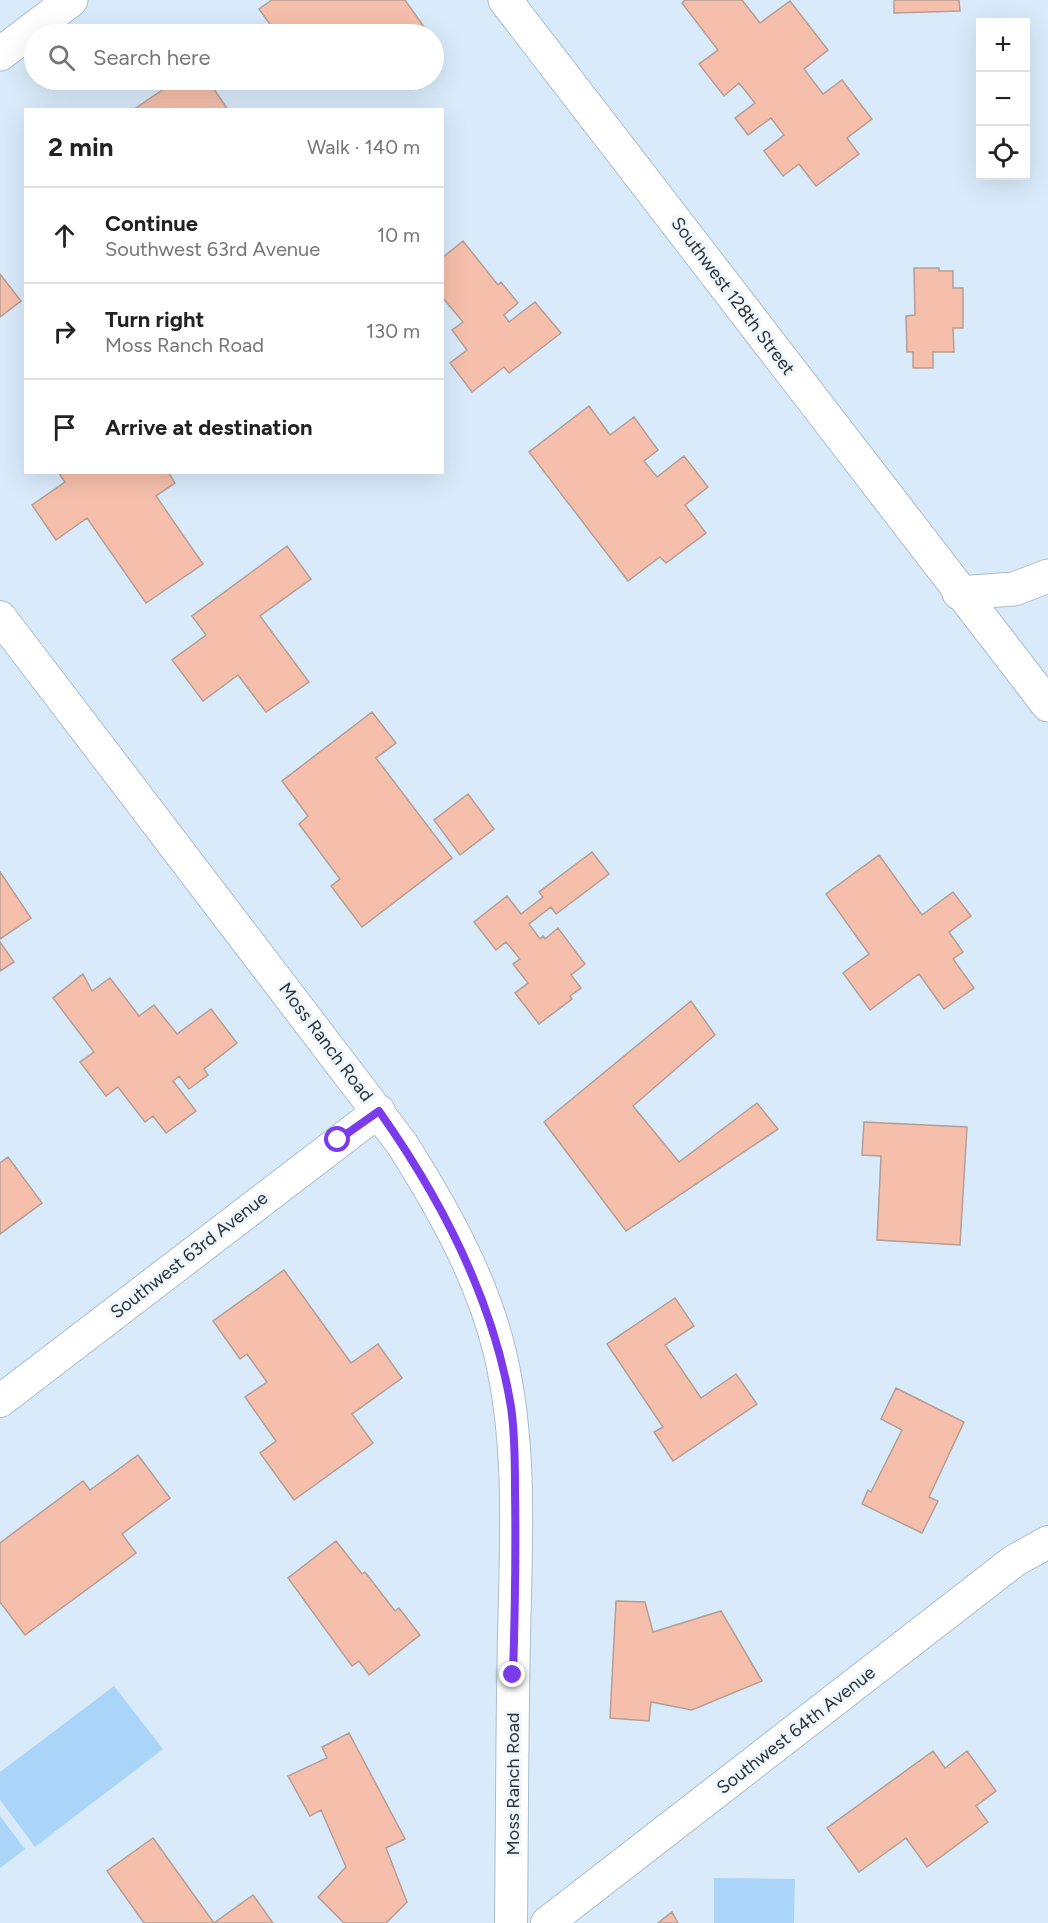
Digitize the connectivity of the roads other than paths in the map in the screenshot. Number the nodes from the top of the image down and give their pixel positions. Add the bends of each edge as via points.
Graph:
1 (71, 0) edge
2 (505, 0) edge
3 (39, 24) edge
4 (24, 36) edge
5 (0, 54) edge
6 (1048, 576) edge
7 (959, 593) junction
8 (0, 617) edge
9 (1048, 705) edge
10 (379, 1111) junction
11 (0, 1401) edge
12 (1048, 1542) edge
13 (512, 1923) edge
14 (547, 1923) edge

1 - 3 street
2 - 7 street, Southwest 128th Street
4 - 5 street
6 - 7 street via 1014,589
7 - 9 street, Southwest 128th Street
8 - 10 street, Moss Ranch Road
10 - 11 street, Southwest 63rd Avenue
10 - 13 street, Moss Ranch Road via 436,1197 462,1248 500,1351 512,1409 516,1534
12 - 14 street, Southwest 64th Avenue via 1014,1561

